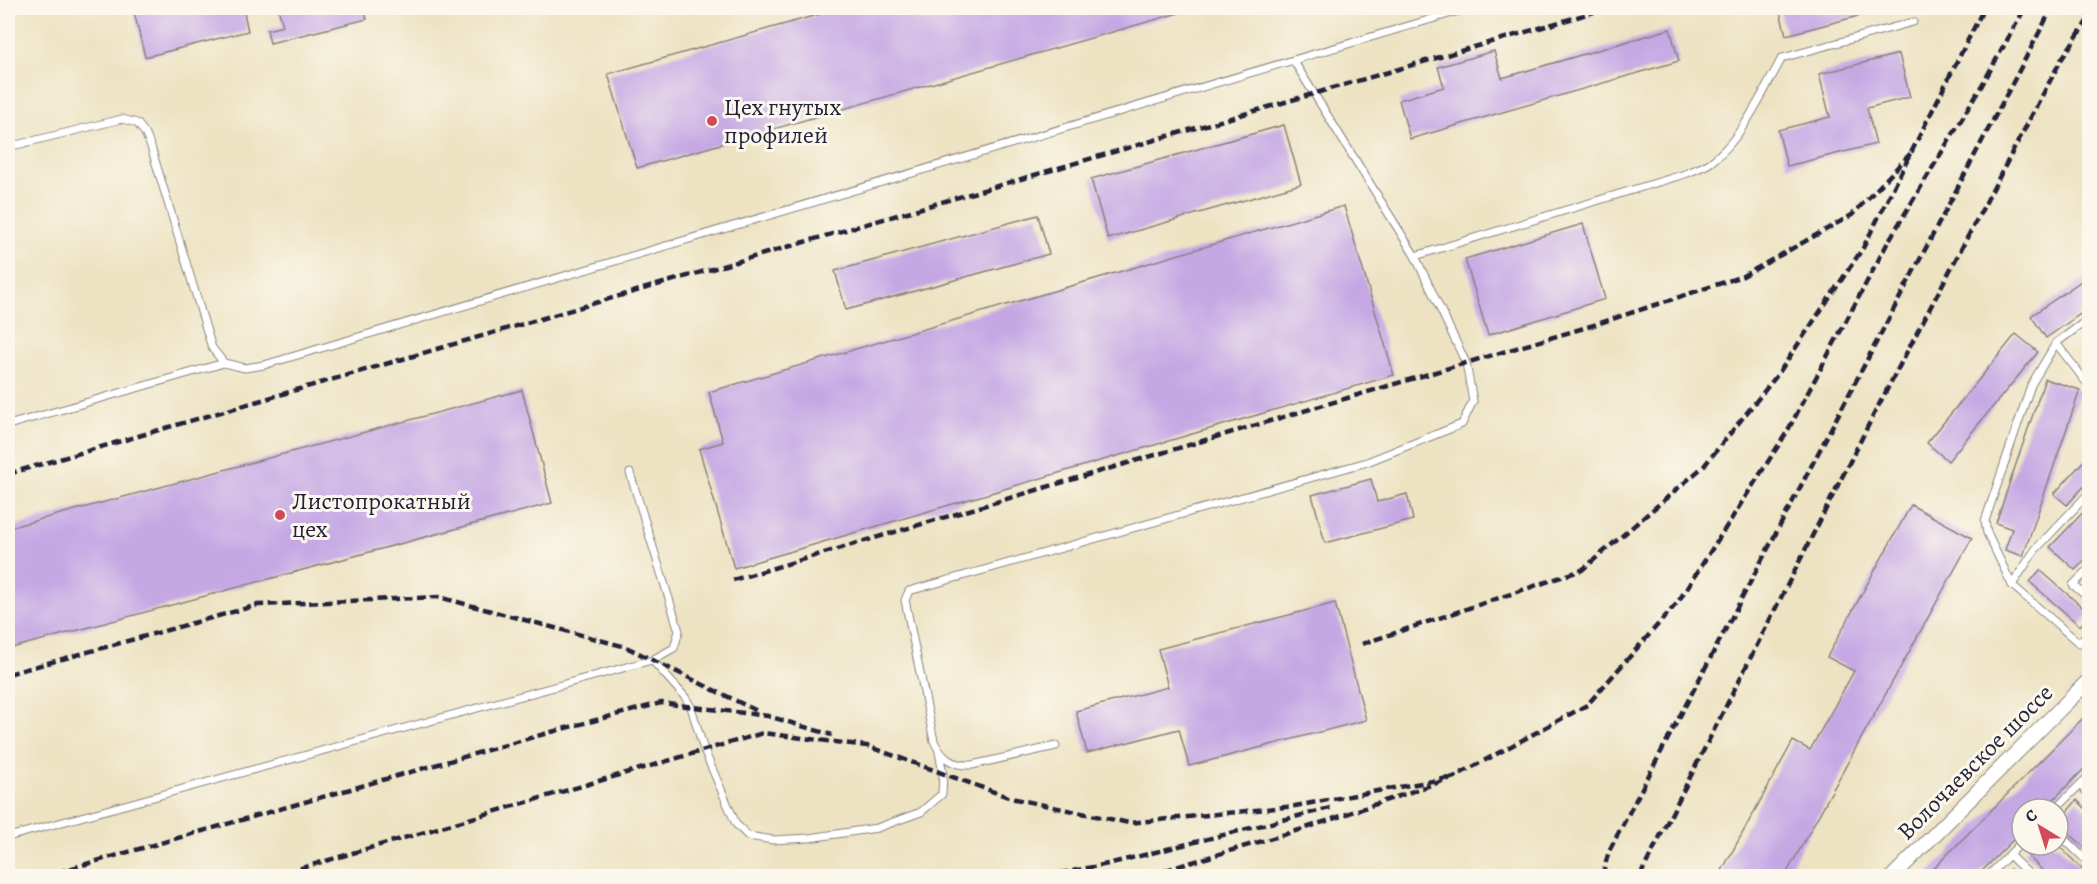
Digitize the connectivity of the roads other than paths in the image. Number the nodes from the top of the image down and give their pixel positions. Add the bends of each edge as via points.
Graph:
1 (1469, 8) edge
2 (1913, 22) dead end
3 (1293, 60) junction
4 (8, 147) edge
5 (1415, 256) junction
6 (2090, 318) edge
7 (2056, 343) junction
8 (224, 363) junction
9 (2090, 387) edge
10 (8, 425) edge
11 (630, 473) dead end
12 (2090, 492) edge
13 (2090, 568) edge
14 (2012, 585) junction
15 (2090, 599) edge
16 (2090, 631) edge
17 (652, 660) junction
18 (2090, 679) edge
19 (1056, 746) dead end
20 (939, 752) junction
21 (2090, 775) edge
22 (2080, 785) junction
23 (2090, 795) edge
24 (2068, 797) edge
25 (8, 837) edge
26 (2070, 845) edge
27 (2009, 855) joint
28 (2090, 864) edge
29 (1893, 876) edge
30 (1988, 876) edge
31 (2031, 876) edge

1 - 3 lane
2 - 5 lane via 1782,58 1728,147 1709,163 1685,174
3 - 5 lane
3 - 8 lane via 264,365 245,368
4 - 8 lane via 99,123 122,119 137,123 151,147 213,348
5 - 20 lane via 1466,363 1473,401 1462,424 1367,462 909,591 905,600
6 - 7 lane
7 - 9 lane
7 - 14 lane via 2031,385 1985,521
8 - 10 lane
11 - 17 lane via 680,632 674,648
12 - 14 lane via 2035,550
13 - 15 lane via 2073,585
14 - 16 lane via 2079,643
17 - 20 lane via 691,707 704,750 736,824 748,836 773,840 808,838 877,828 921,812 942,794
17 - 25 lane
18 - 29 street, Волочаевское шоссе
19 - 20 lane via 959,766
21 - 22 lane
22 - 23 lane
22 - 24 lane
26 - 28 lane
27 - 30 lane
27 - 31 lane

